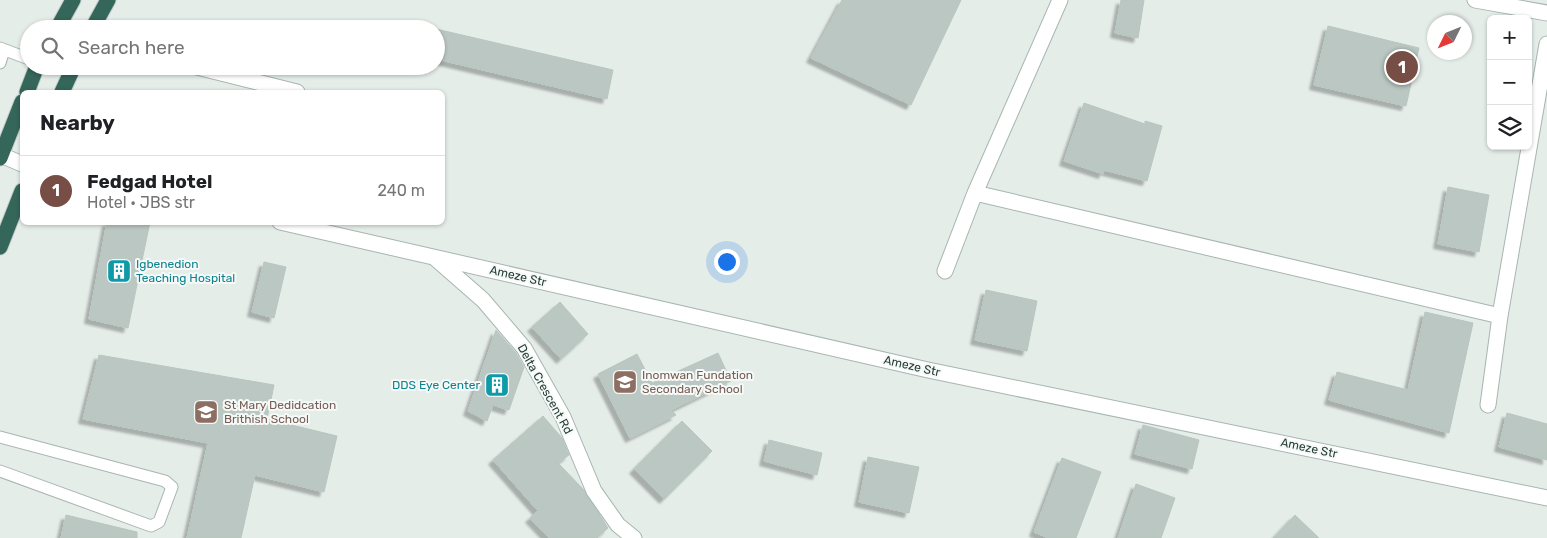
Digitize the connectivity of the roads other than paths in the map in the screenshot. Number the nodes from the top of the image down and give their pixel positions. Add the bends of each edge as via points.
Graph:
1 (72, 0) edge
2 (108, 0) edge
3 (1060, 0) edge
4 (1475, 0) edge
5 (1547, 13) edge
6 (65, 20) edge
7 (97, 20) edge
8 (1547, 44) edge
9 (2, 49) edge
10 (20, 56) edge
11 (0, 63) edge
12 (34, 75) edge
13 (70, 75) edge
14 (229, 75) edge
15 (27, 90) edge
16 (63, 90) edge
17 (289, 90) edge
18 (20, 107) edge
19 (0, 156) edge
20 (20, 163) edge
21 (975, 193) junction
22 (20, 196) edge
23 (293, 225) edge
24 (0, 247) edge
25 (433, 257) junction
26 (945, 271) dead end
27 (1500, 316) junction
28 (1488, 405) dead end
29 (0, 437) edge
30 (0, 471) edge
31 (1547, 498) edge
32 (634, 538) edge

1 - 6 highway
2 - 7 highway
3 - 21 street
4 - 5 street
8 - 27 street
9 - 10 lane
9 - 11 lane
12 - 15 highway
13 - 16 highway
14 - 17 street
18 - 19 highway
19 - 20 street
21 - 26 street
21 - 27 street
22 - 24 highway
23 - 25 street, Ameze Str
25 - 31 street, Ameze Str via 928,370
25 - 32 street, Delta Crescent Rd via 483,300 524,348 562,417 594,491 618,525
27 - 28 street
29 - 30 lane via 165,481 172,487 159,522 151,526

